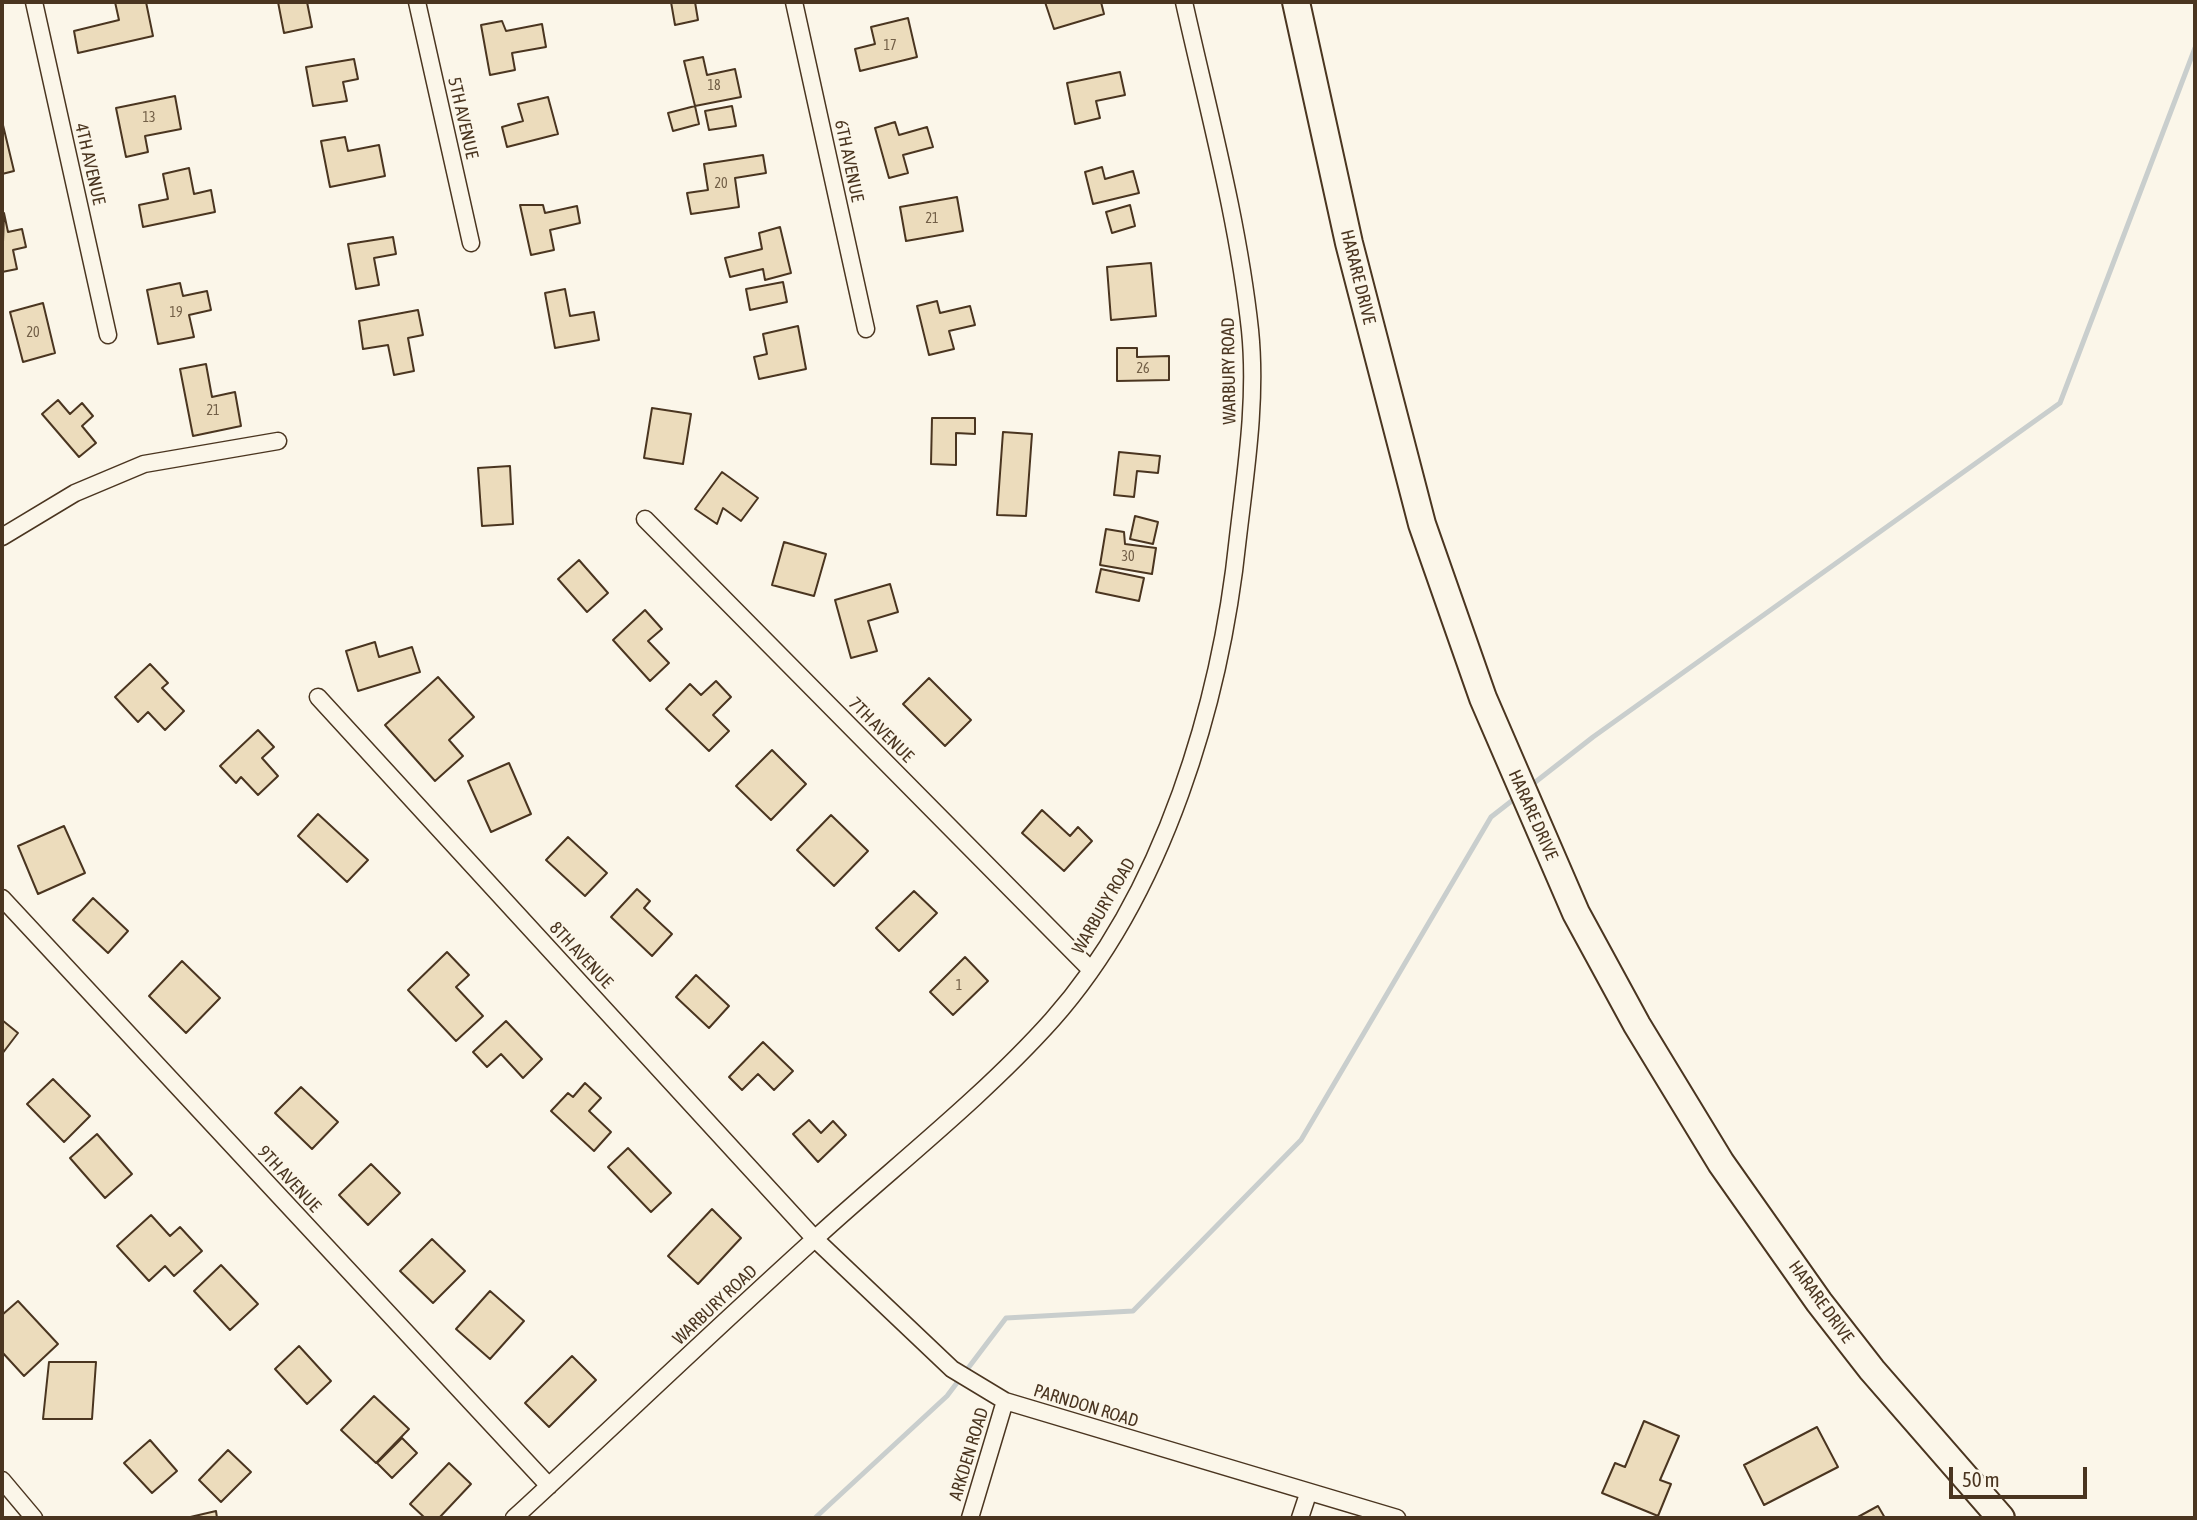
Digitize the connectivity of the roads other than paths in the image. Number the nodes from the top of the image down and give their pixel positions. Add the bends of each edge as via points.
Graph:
1 (34, 2) edge
2 (417, 2) edge
3 (794, 2) edge
4 (1184, 2) edge
5 (1296, 2) edge
6 (471, 243) dead end
7 (866, 329) dead end
8 (108, 335) dead end
9 (278, 441) dead end
10 (645, 519) dead end
11 (2, 537) edge
12 (318, 697) dead end
13 (2, 898) edge
14 (1090, 969) junction
15 (815, 1239) junction
16 (1005, 1401) junction
17 (2, 1480) edge
18 (549, 1486) junction
19 (1308, 1494) junction
20 (34, 1518) edge
21 (514, 1518) edge
22 (970, 1518) edge
23 (1300, 1518) edge
24 (1396, 1518) edge
25 (2001, 1518) edge

1 - 8 street, 4TH AVENUE
2 - 6 street, 5TH AVENUE
3 - 7 street, 6TH AVENUE
4 - 14 street, WARBURY ROAD via 1233,221 1250,332 1251,422 1234,581 1210,707 1143,884
5 - 25 main road, HARARE DRIVE via 1349,243 1422,523 1511,767 1576,913 1721,1163 1819,1302 1924,1433
9 - 11 street via 144,464 75,493
10 - 14 street, 7TH AVENUE
12 - 15 street, 8TH AVENUE
13 - 18 street, 9TH AVENUE
14 - 15 street, WARBURY ROAD via 1055,1017 1017,1056
15 - 16 street, PARNDON ROAD via 952,1369
15 - 18 street, WARBURY ROAD
16 - 19 street, PARNDON ROAD
16 - 22 street, ARKDEN ROAD
17 - 20 street
18 - 21 street, WARBURY ROAD
19 - 23 street
19 - 24 street, PARNDON ROAD

